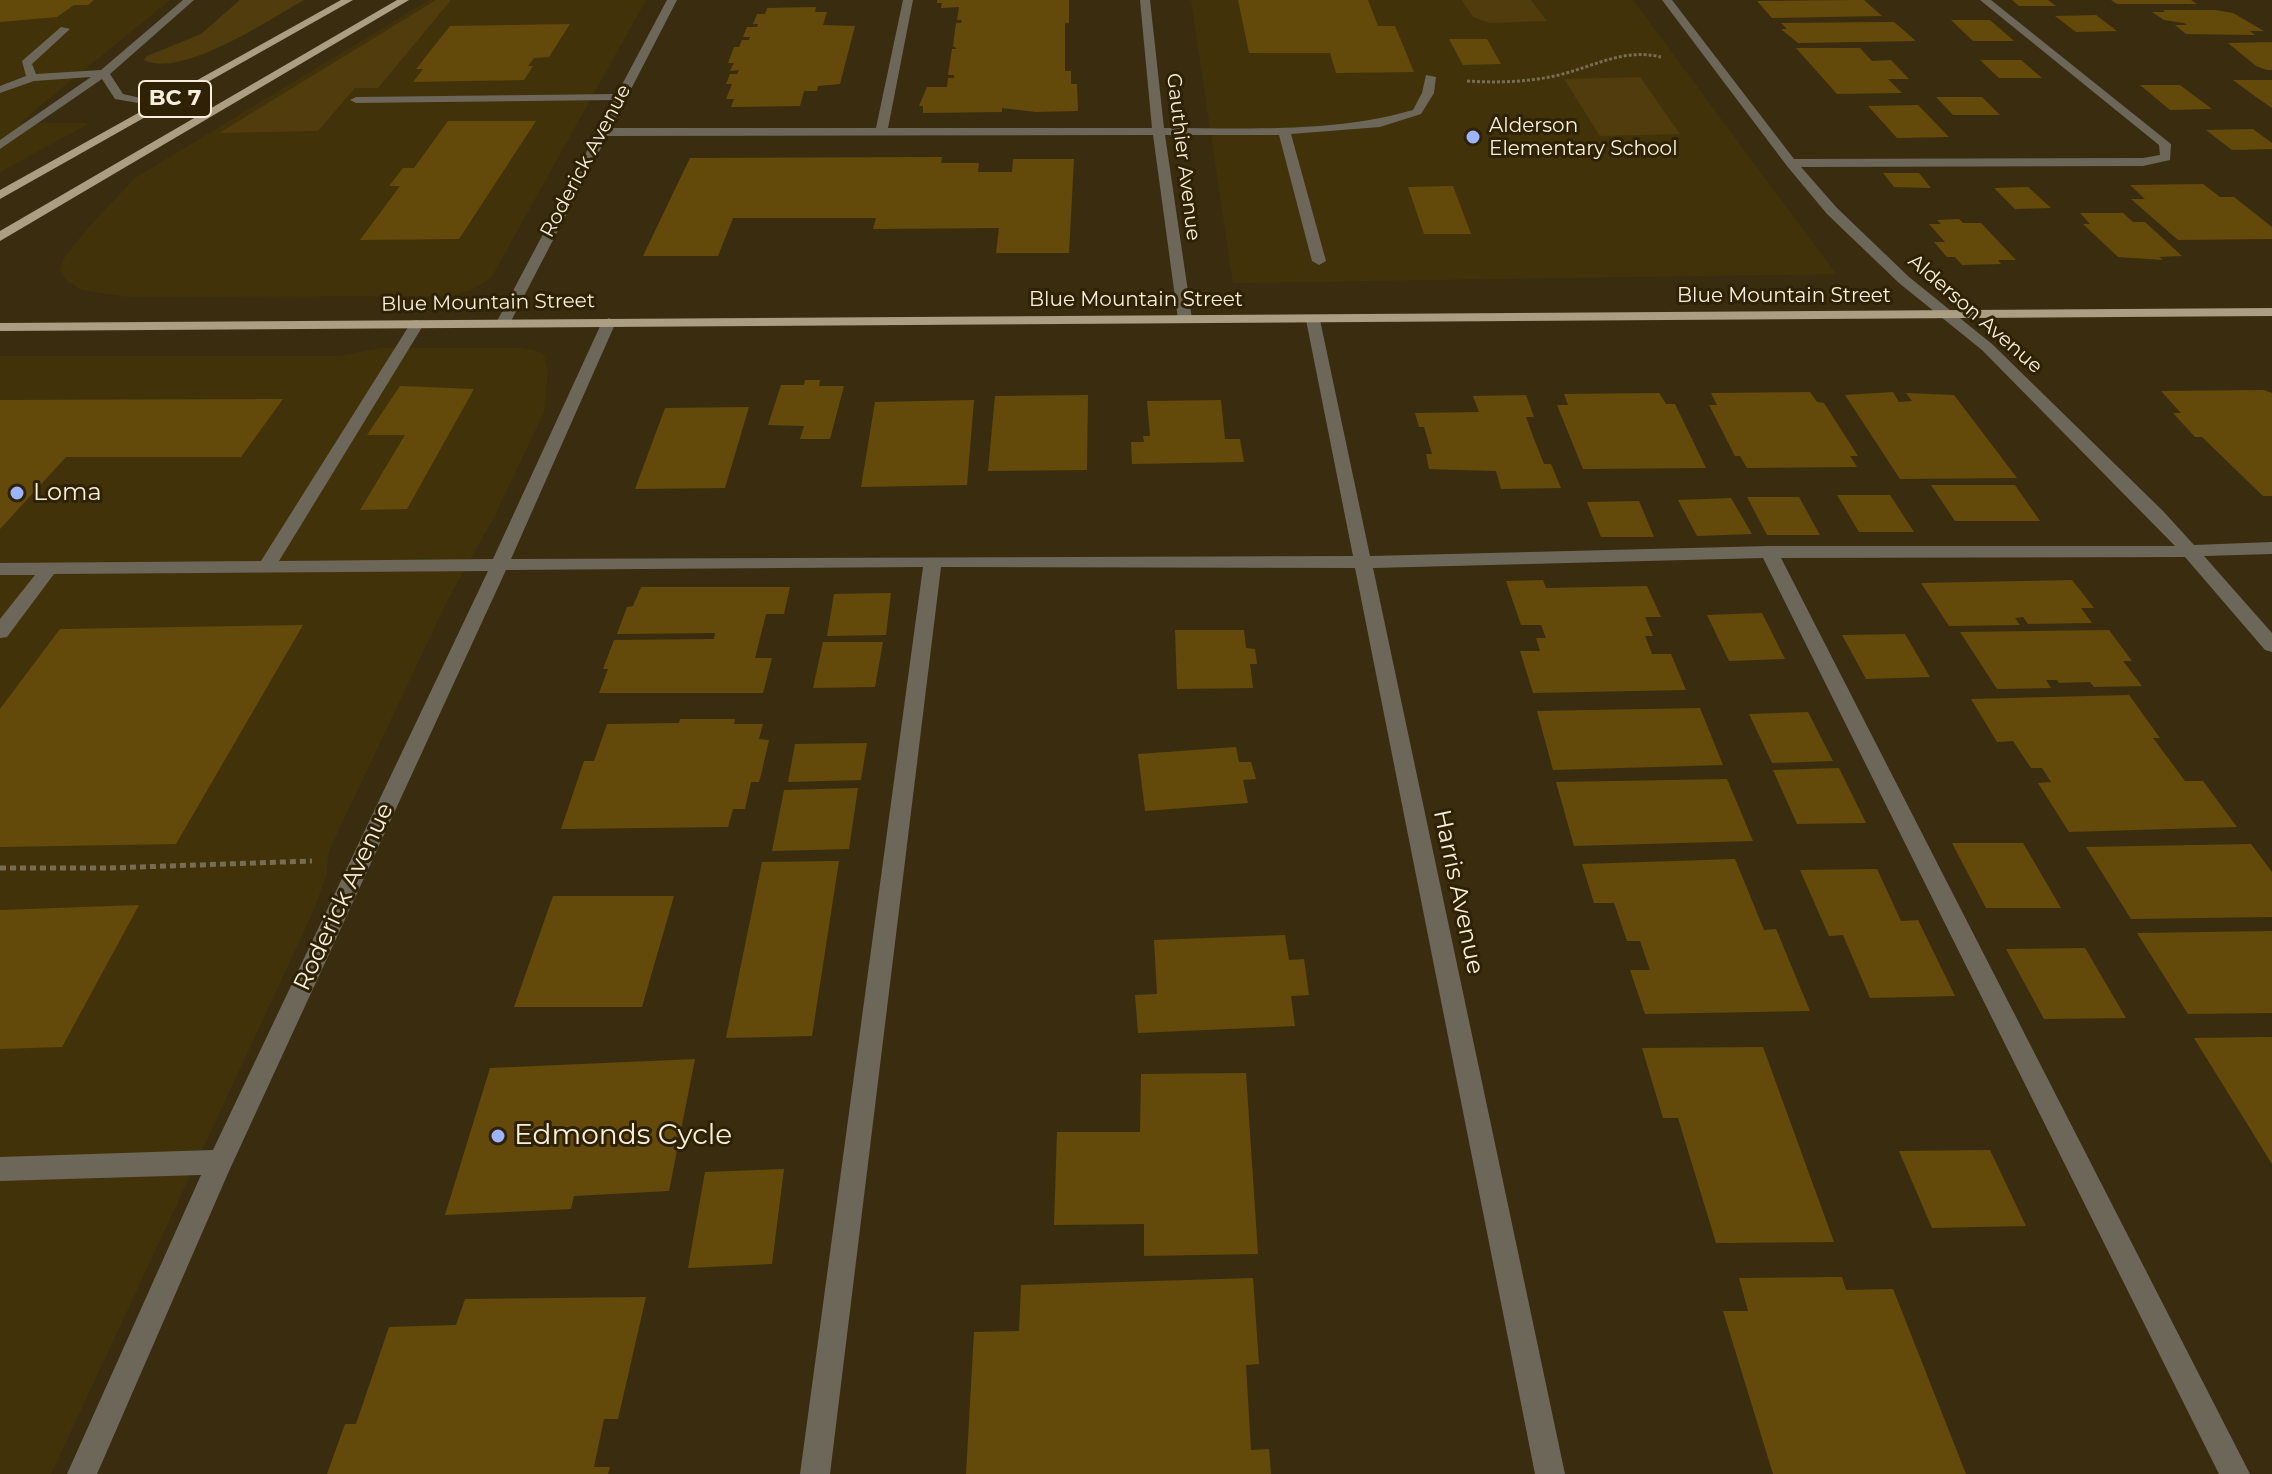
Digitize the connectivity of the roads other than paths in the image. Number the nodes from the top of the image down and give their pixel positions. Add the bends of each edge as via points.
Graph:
1 (189, 0) edge
2 (348, 0) edge
3 (404, 0) edge
4 (672, 0) edge
5 (908, 0) edge
6 (1145, 0) edge
7 (1667, 0) edge
8 (1985, 0) edge
9 (65, 29) dead end
10 (104, 73) junction
11 (1430, 77) dead end
12 (32, 78) junction
13 (0, 90) edge
14 (619, 97) junction
15 (356, 100) dead end
16 (163, 106) junction
17 (1158, 129) junction
18 (1284, 131) junction
19 (0, 132) edge
20 (20, 132) junction
21 (601, 132) junction
22 (881, 133) junction
23 (0, 145) edge
24 (1791, 163) junction
25 (0, 195) edge
26 (0, 237) edge
27 (1319, 261) dead end
28 (2272, 312) edge
29 (1944, 315) junction
30 (1185, 319) junction
31 (1313, 320) junction
32 (609, 322) junction
33 (503, 323) junction
34 (417, 324) junction
35 (0, 327) edge
36 (2272, 548) edge
37 (2189, 551) junction
38 (1769, 552) junction
39 (933, 561) junction
40 (1364, 561) junction
41 (499, 566) junction
42 (266, 567) junction
43 (0, 569) edge
44 (49, 569) junction
45 (0, 632) edge
46 (2272, 645) edge
47 (220, 1162) junction
48 (0, 1169) edge
49 (82, 1474) edge
50 (815, 1474) edge
51 (1550, 1474) edge
52 (2235, 1474) edge

1 - 10 street
2 - 16 main road, BC 7
3 - 26 main road, BC 7
4 - 14 street, Roderick Avenue
5 - 22 street
6 - 17 street, Gauthier Avenue
7 - 24 street, Alderson Avenue
8 - 24 street via 2165,144 2166,157 2143,162
9 - 12 street via 26,63
10 - 12 street
10 - 16 street via 119,97
10 - 20 street
11 - 18 street via 1417,112 1380,123
12 - 13 street
14 - 15 street
14 - 21 street, Roderick Avenue
16 - 25 main road, BC 7
17 - 18 street
17 - 22 street
17 - 30 street, Gauthier Avenue
18 - 27 street
19 - 20 street
20 - 23 street
21 - 22 street
21 - 33 street, Roderick Avenue
24 - 29 street, Alderson Avenue via 1832,211
28 - 29 main road, Blue Mountain Street
29 - 31 main road, Blue Mountain Street
29 - 37 street, Alderson Avenue via 1987,347
30 - 31 main road, Blue Mountain Street
30 - 32 main road, Blue Mountain Street
31 - 40 street, Harris Avenue
32 - 33 main road, Blue Mountain Street
32 - 41 street, Roderick Avenue
33 - 34 main road, Blue Mountain Street
34 - 35 main road, Blue Mountain Street
34 - 42 street
36 - 37 street
37 - 38 street
37 - 46 street, Alderson Avenue
38 - 40 street
38 - 52 street
39 - 40 street
39 - 41 street
39 - 50 street
40 - 51 street, Harris Avenue
41 - 42 street
41 - 47 street, Roderick Avenue
42 - 44 street
43 - 44 street
44 - 45 street
47 - 48 street
47 - 49 street, Roderick Avenue

